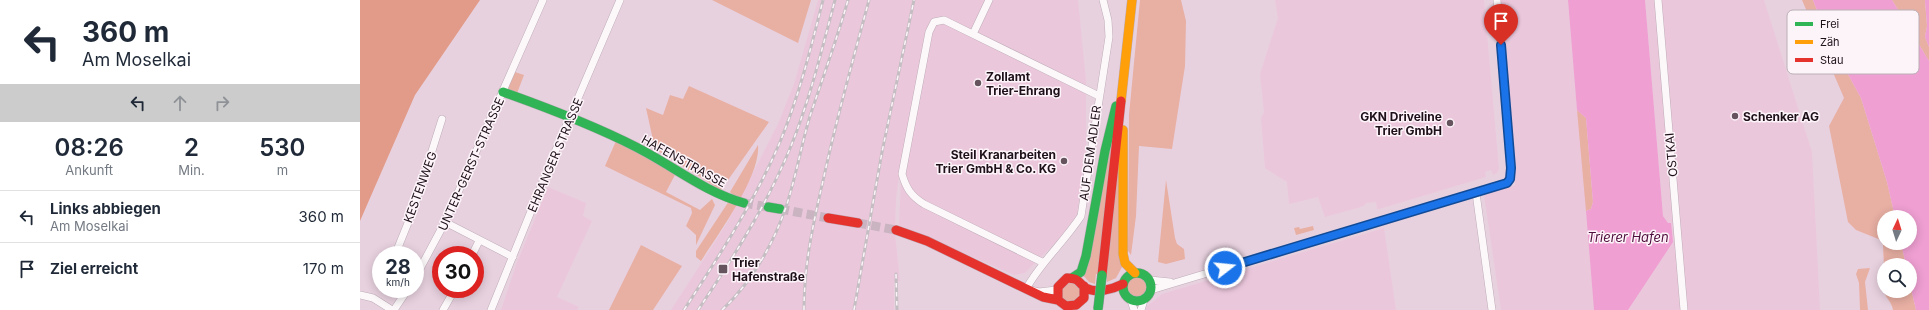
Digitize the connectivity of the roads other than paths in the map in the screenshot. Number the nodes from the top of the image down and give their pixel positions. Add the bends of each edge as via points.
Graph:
1 (544, 0) edge
2 (620, 0) edge
3 (989, 0) edge
4 (1103, 0) edge
5 (1132, 0) edge
6 (1497, 0) edge
7 (1658, 0) edge
8 (972, 34) junction
9 (1123, 85) junction
10 (503, 92) junction
11 (1099, 96) junction
12 (1121, 97) junction
13 (571, 117) junction
14 (442, 119) dead end
15 (1476, 193) junction
16 (744, 203) tunnel mouth
17 (768, 207) tunnel mouth
18 (780, 209) tunnel mouth
19 (828, 218) tunnel mouth
20 (445, 222) junction
21 (858, 223) tunnel mouth
22 (896, 230) tunnel mouth
23 (479, 241) junction
24 (398, 246) edge
25 (476, 246) edge
26 (424, 257) edge
27 (513, 257) junction
28 (1044, 263) junction
29 (1135, 273) junction
30 (1072, 278) junction
31 (1150, 280) junction
32 (1174, 283) junction
33 (1123, 284) junction
34 (1084, 286) junction
35 (1026, 289) junction
36 (1056, 290) junction
37 (1151, 290) junction
38 (360, 295) edge
39 (402, 298) edge
40 (450, 298) edge
41 (1084, 298) junction
42 (1128, 298) junction
43 (1058, 300) junction
44 (1144, 300) junction
45 (1068, 308) edge
46 (1098, 309) edge
47 (393, 310) edge
48 (443, 310) edge
49 (491, 310) edge
50 (1134, 310) edge
51 (1141, 310) edge
52 (1492, 310) edge
53 (1684, 310) edge

1 - 10 street, UNTER-GERST-STRASSE
2 - 13 street, EHRANGER STRASSE
3 - 8 street
4 - 11 street, AUF DEM ADLER via 1108,20 1108,37
5 - 9 main road
6 - 15 street via 1510,179 1504,185
7 - 53 street, OSTKAI
8 - 11 street
8 - 28 street via 944,20 934,22 931,26 902,174 905,187 914,198 924,204
9 - 12 main road
9 - 30 main road via 1110,124 1086,256 1081,272
10 - 13 main road, HAFENSTRASSE
10 - 20 street, UNTER-GERST-STRASSE
11 - 28 street, AUF DEM ADLER via 1081,216 1069,236
12 - 29 main road via 1124,143 1123,254 1125,262
12 - 46 main road, bridge
13 - 16 main road, HAFENSTRASSE via 655,157 721,197
13 - 27 street, EHRANGER STRASSE
14 - 24 street, KESTENWEG via 414,208
15 - 32 street
15 - 52 street
17 - 18 main road
19 - 21 main road
20 - 23 street
20 - 26 street, UNTER-GERST-STRASSE
22 - 35 main road via 927,241
23 - 25 street
23 - 27 street
27 - 49 street, EHRANGER STRASSE
28 - 35 street, AUF DEM ADLER
29 - 31 main road via 1143,274
29 - 33 main road via 1127,277
30 - 34 main road
30 - 36 main road via 1062,281
31 - 32 street
31 - 37 main road
32 - 37 street
33 - 34 main road via 1100,289
33 - 42 main road
34 - 41 main road
35 - 36 street via 1039,292
35 - 43 main road
36 - 43 main road
37 - 44 main road
38 - 47 street via 373,298
39 - 47 street
40 - 48 street
41 - 42 main road via 1110,293
41 - 45 main road
42 - 44 main road via 1137,302
42 - 50 street
43 - 45 main road
44 - 51 street

